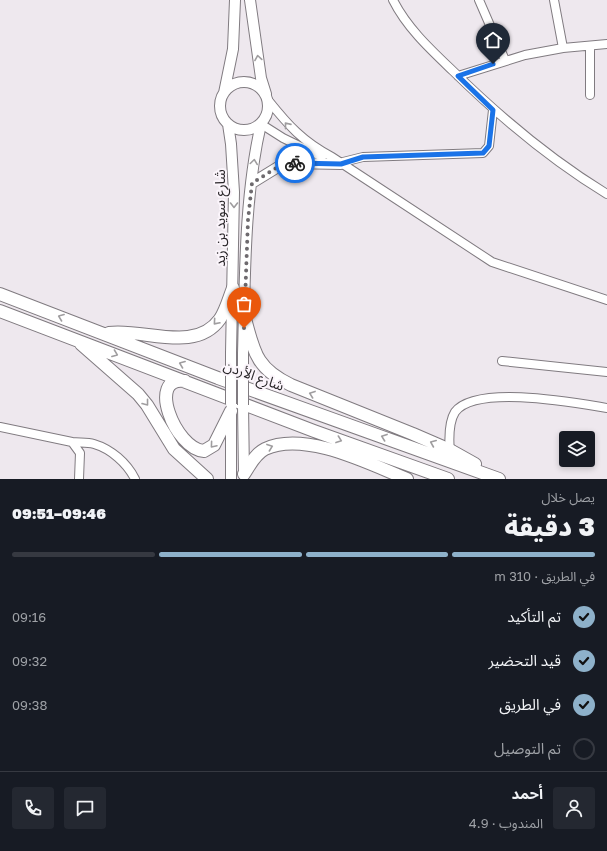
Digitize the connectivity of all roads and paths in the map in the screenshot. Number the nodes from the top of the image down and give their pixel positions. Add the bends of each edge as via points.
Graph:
1 (235, 0) edge
2 (250, 0) edge
3 (393, 0) edge
4 (479, 0) edge
5 (554, 0) edge
6 (607, 44) edge
7 (590, 46) junction
8 (563, 48) junction
9 (505, 60) junction
10 (458, 76) junction
11 (223, 94) junction
12 (590, 94) dead end
13 (267, 98) junction
14 (493, 110) junction
15 (228, 124) junction
16 (261, 124) junction
17 (341, 164) junction
18 (252, 183) junction
19 (607, 194) edge
20 (233, 288) junction
21 (0, 294) edge
22 (607, 300) edge
23 (0, 311) edge
24 (244, 315) junction
25 (104, 334) junction
26 (76, 339) junction
27 (502, 361) dead end
28 (607, 372) edge
29 (188, 382) junction
30 (231, 407) junction
31 (607, 408) edge
32 (0, 427) edge
33 (72, 442) junction
34 (450, 456) junction
35 (244, 477) edge
36 (79, 479) edge
37 (135, 479) edge
38 (207, 479) edge
39 (231, 479) edge
40 (407, 479) edge
41 (448, 479) edge
42 (499, 479) edge
43 (505, 479) edge

1 - 11 main road via 233,49
13 -> 2 main road via 261,78
3 - 10 street via 405,21
4 - 9 street
5 - 8 street
6 - 7 street
7 - 8 street
7 - 12 street
8 - 9 street
9 - 10 street
10 - 14 street
11 - 13 main road via 234,84 249,83 262,90
11 - 15 main road via 220,107
13 - 16 main road via 267,115
17 -> 13 street via 302,139
14 - 17 street via 489,146 483,153 363,157
14 - 19 street via 565,166
15 - 16 main road via 241,130 248,130
15 -> 20 main road, شارع سويد بن زيد via 232,144 234,185
16 - 17 street via 312,153
18 -> 16 main road, شارع سويد بن زيد
17 - 18 main road via 291,163 278,167
17 - 22 street via 492,262
18 - 24 main road, شارع سويد بن زيد
20 -> 25 highway via 220,318 211,328 196,335 176,337 123,332
20 - 30 main road, شارع سويد بن زيد, bridge
25 -> 21 highway, شارع الأردن
23 - 26 highway, شارع الأردن
34 -> 24 highway via 291,386 274,376 256,357
24 - 35 main road, شارع سويد بن زيد, bridge
34 -> 25 highway, شارع الأردن via 218,378
26 -> 29 highway, شارع الأردن
26 -> 38 highway via 138,394 174,449
27 - 28 street
30 -> 29 highway via 214,445 204,451 196,449 177,430 166,399 171,384 180,380
29 -> 41 highway, شارع الأردن
30 - 39 main road, شارع سويد بن زيد
31 - 34 street via 514,397 473,401 459,408 452,419
32 - 33 street
33 - 36 street via 80,453
33 - 37 street via 92,443 110,451 130,469
34 - 42 highway, شارع الأردن
34 - 43 highway
35 -> 40 highway via 257,455 264,449 294,443 328,449

